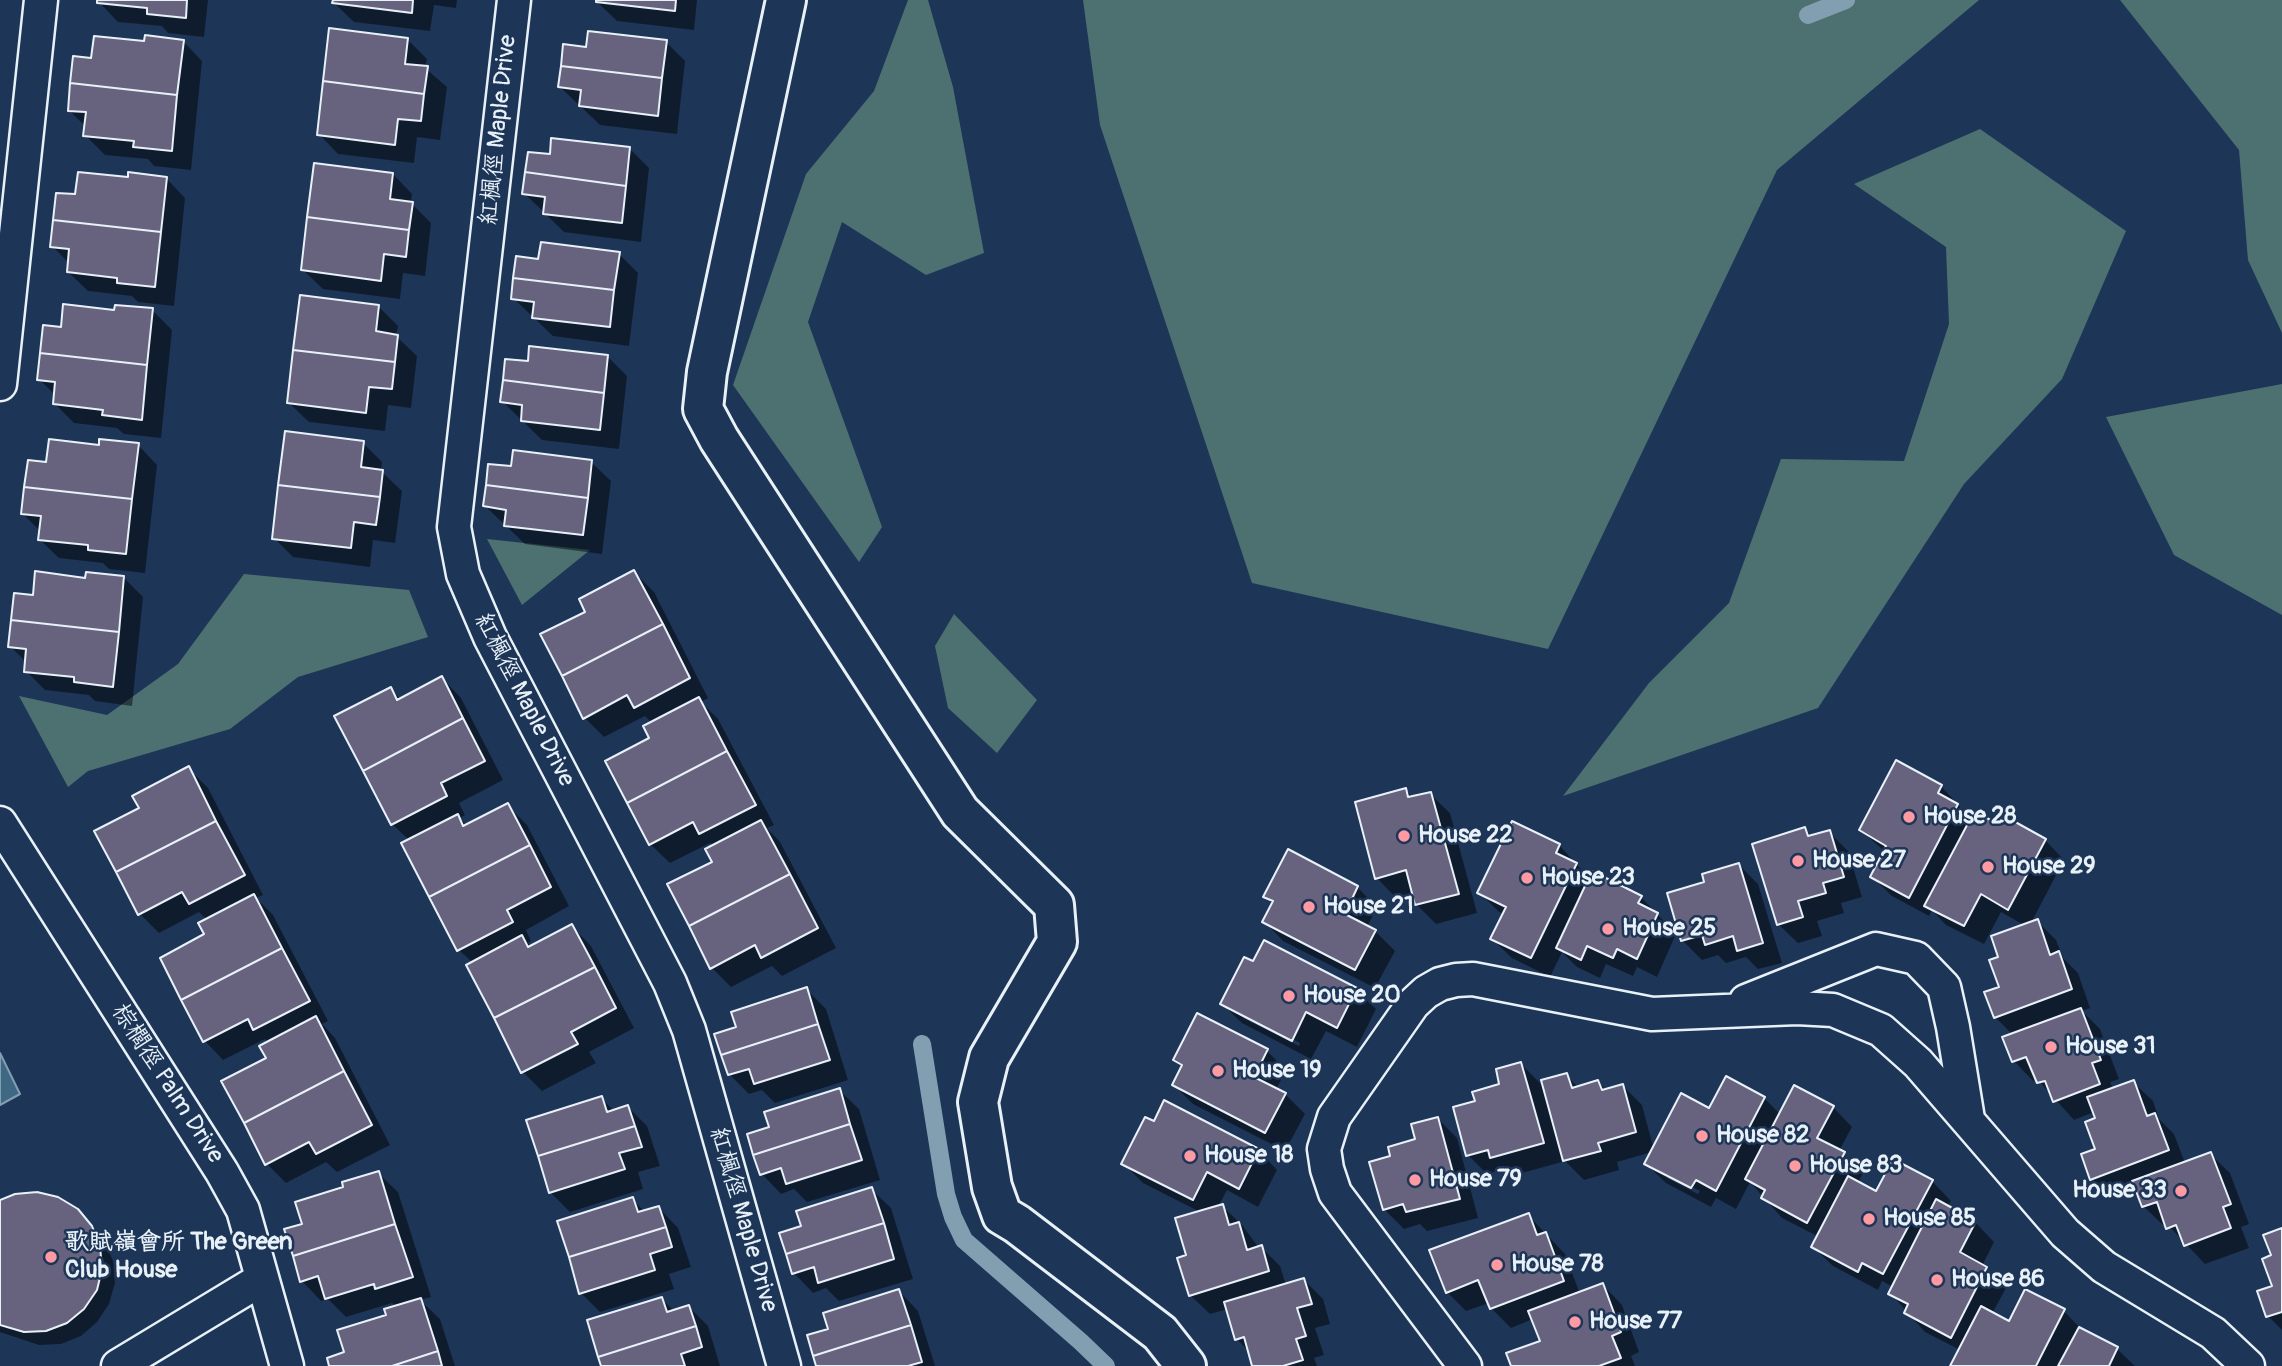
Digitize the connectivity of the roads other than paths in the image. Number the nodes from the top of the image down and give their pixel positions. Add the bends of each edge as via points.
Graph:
1 (41, 0) edge
2 (513, 0) edge
3 (786, 0) edge
4 (0, 384) edge
5 (0, 824) edge
6 (1727, 1009) junction
7 (1968, 1119) junction
8 (262, 1279) junction
9 (118, 1366) edge
10 (287, 1366) edge
11 (783, 1366) edge
12 (1186, 1366) edge
13 (1465, 1366) edge
14 (2248, 1366) edge

1 - 4 lane
2 - 11 lane, 紅楓徑 Maple Drive via 454,527 463,574 490,637 690,1030
3 - 12 street via 703,409 960,812 1054,905 1057,942 989,1058 978,1102 992,1187 1002,1215 1160,1333
5 - 8 lane, 棕櫚徑 Palm Drive via 222,1172 243,1210
6 - 7 lane via 1833,1010 1881,1030
6 - 7 lane via 1876,949 1916,958 1944,987
6 - 13 lane via 1652,1014 1473,979 1440,984 1413,1004 1334,1117 1325,1159 1335,1193
7 - 14 lane via 2065,1233 2104,1267 2213,1333
8 - 9 lane
8 - 10 lane, 棕櫚徑 Palm Drive

